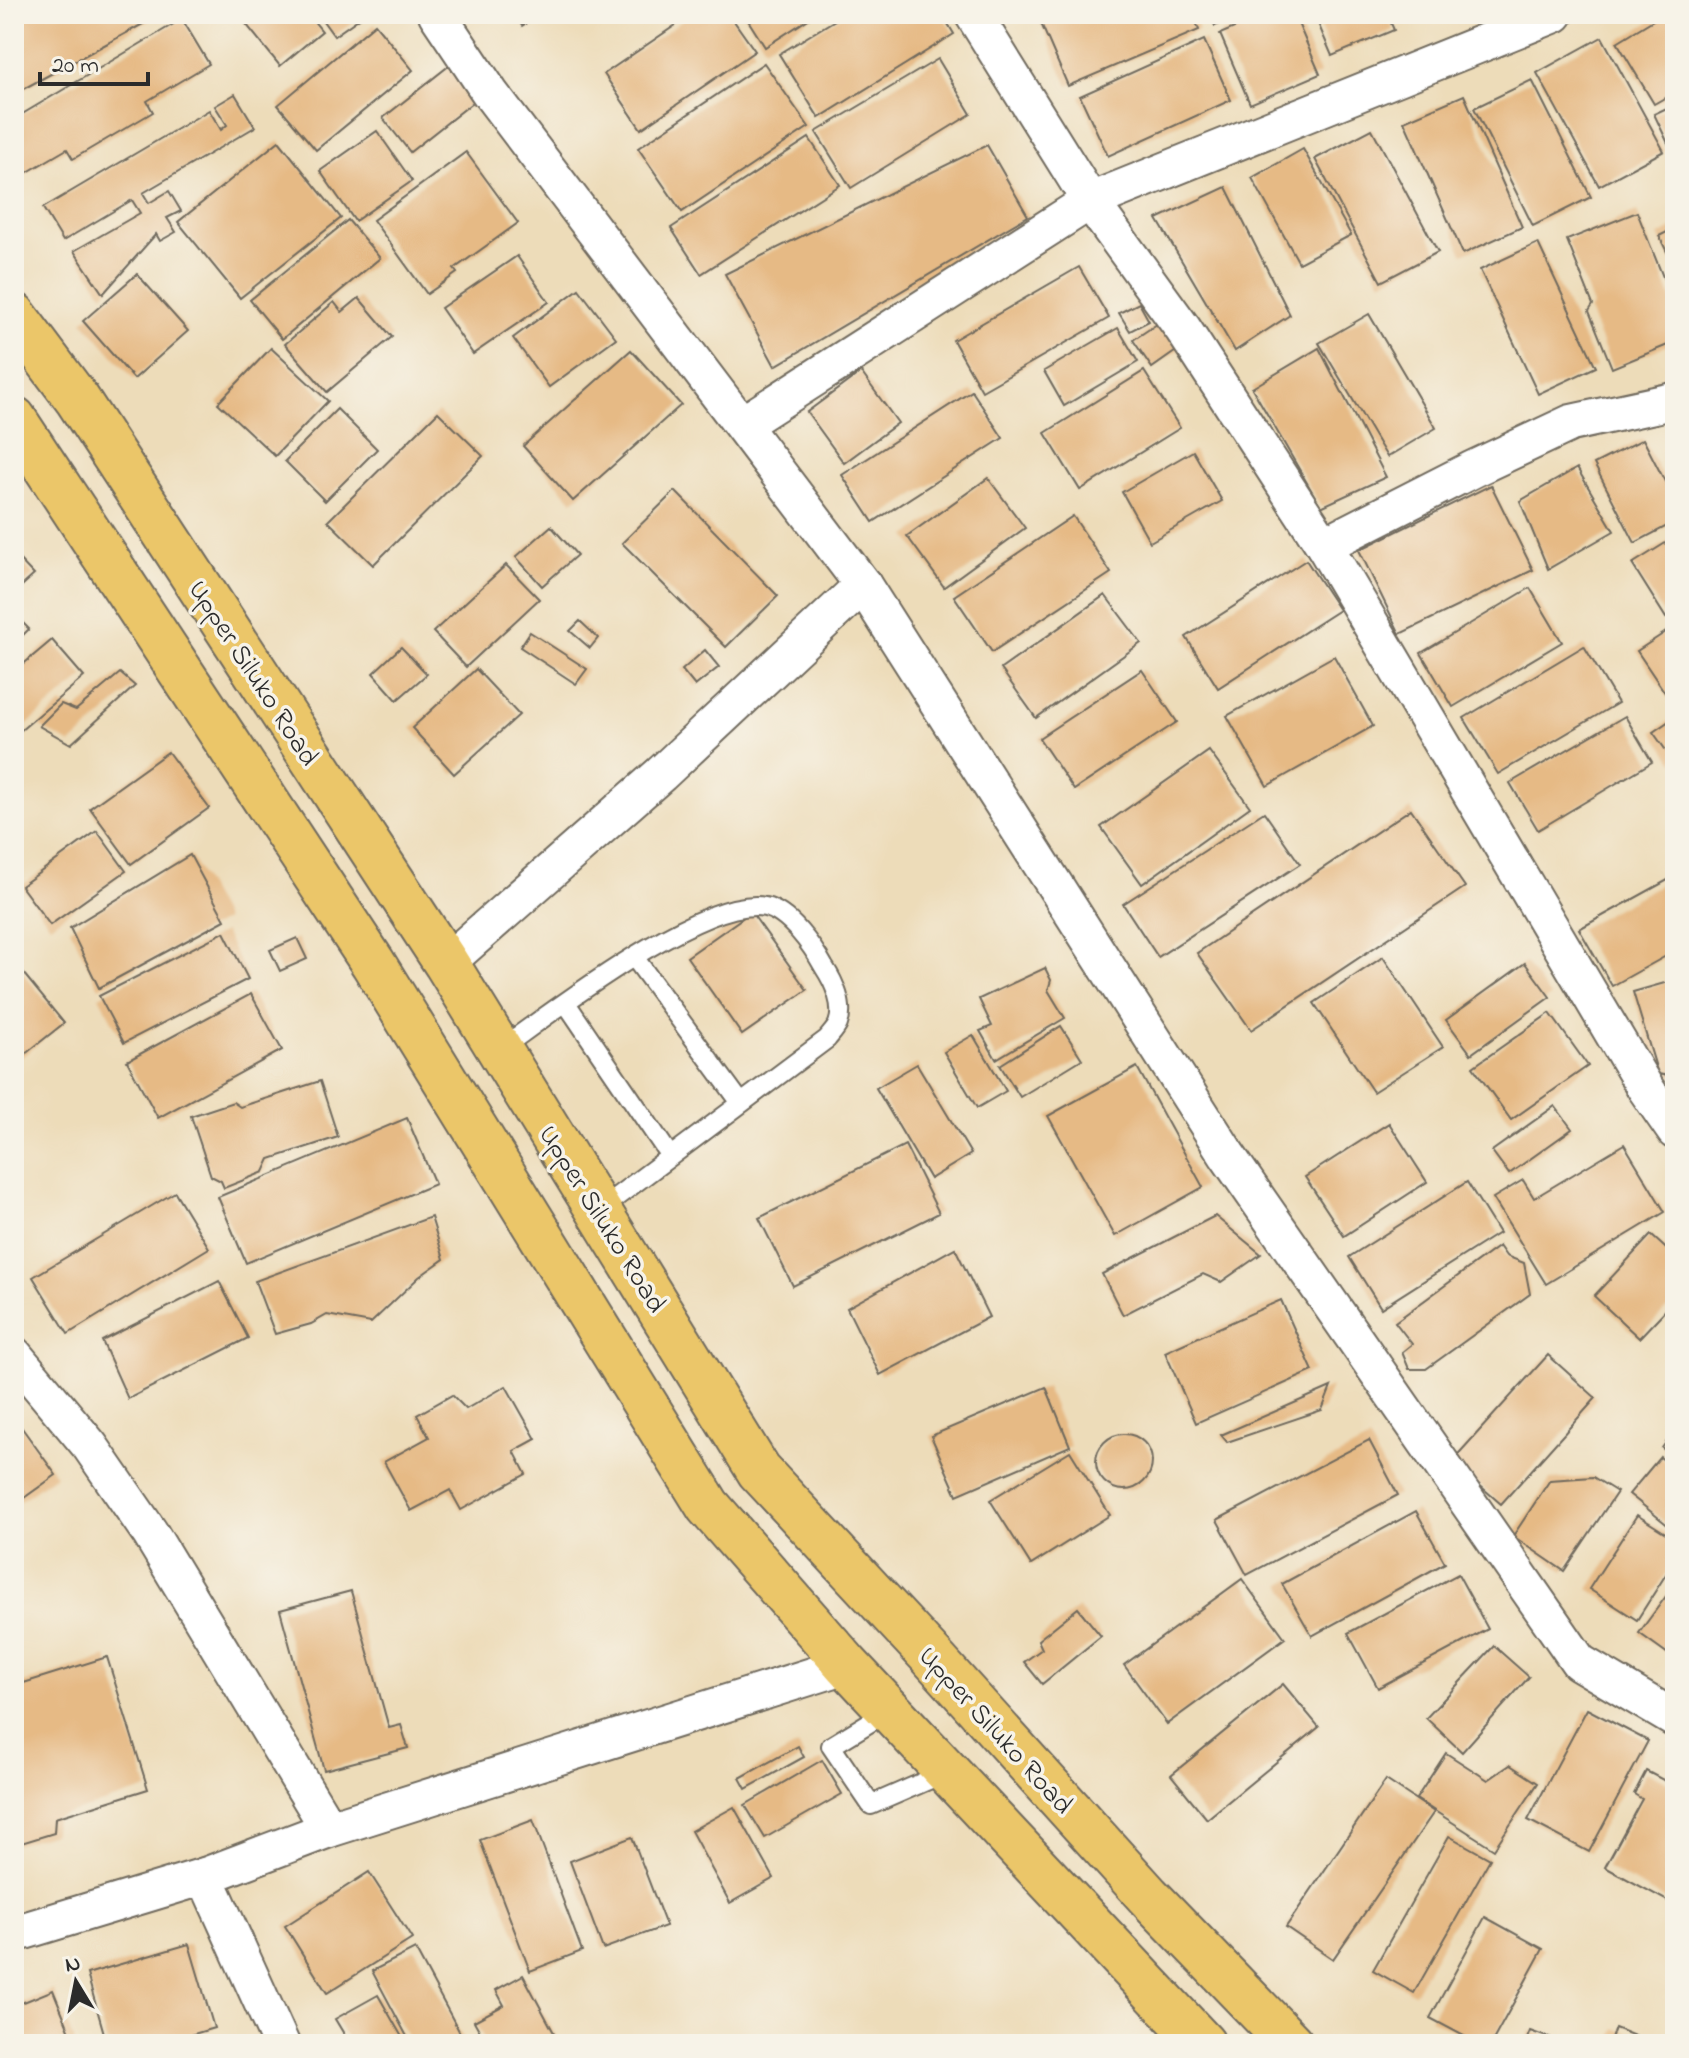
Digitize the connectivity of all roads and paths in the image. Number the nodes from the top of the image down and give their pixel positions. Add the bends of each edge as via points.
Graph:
1 (437, 14) edge
2 (973, 14) edge
3 (1555, 14) edge
4 (1090, 201) junction
5 (14, 315) edge
6 (1675, 404) edge
7 (14, 419) edge
8 (743, 424) junction
9 (1324, 545) junction
10 (863, 585) junction
11 (634, 957) junction
12 (446, 963) junction
13 (566, 1003) junction
14 (500, 1049) junction
15 (741, 1103) junction
16 (1675, 1131) edge
17 (670, 1156) junction
18 (599, 1210) junction
19 (16, 1361) edge
20 (847, 1665) junction
21 (890, 1710) junction
22 (1675, 1719) edge
23 (949, 1771) junction
24 (329, 1829) junction
25 (205, 1876) junction
26 (14, 1934) edge
27 (281, 2044) edge
28 (1203, 2044) edge
29 (1291, 2044) edge

1 - 8 street via 490,93
2 - 4 street
3 - 4 street
4 - 8 street
4 - 9 street via 1183,329
5 - 12 main road, Upper Siluko Road via 77,399
6 - 9 street via 1571,423
7 - 20 main road via 373,963 708,1506
8 - 10 street
9 - 16 street
10 - 12 street via 661,774
10 - 22 street via 1227,1155 1579,1662
11 - 13 lane
11 - 15 lane
11 - 15 lane via 693,923 748,907 767,907 810,942 834,983 838,1024 827,1039
12 - 14 main road, Upper Siluko Road
13 - 14 lane
13 - 17 lane
14 - 18 main road, Upper Siluko Road
15 - 17 lane
17 - 18 lane
18 - 29 main road, Upper Siluko Road via 759,1471 1148,1896
19 - 24 street via 90,1446 150,1533
20 - 21 main road
20 - 24 street
21 - 23 main road
21 - 23 lane via 831,1746 871,1805
23 - 28 main road
24 - 25 street
25 - 26 street
25 - 27 street

